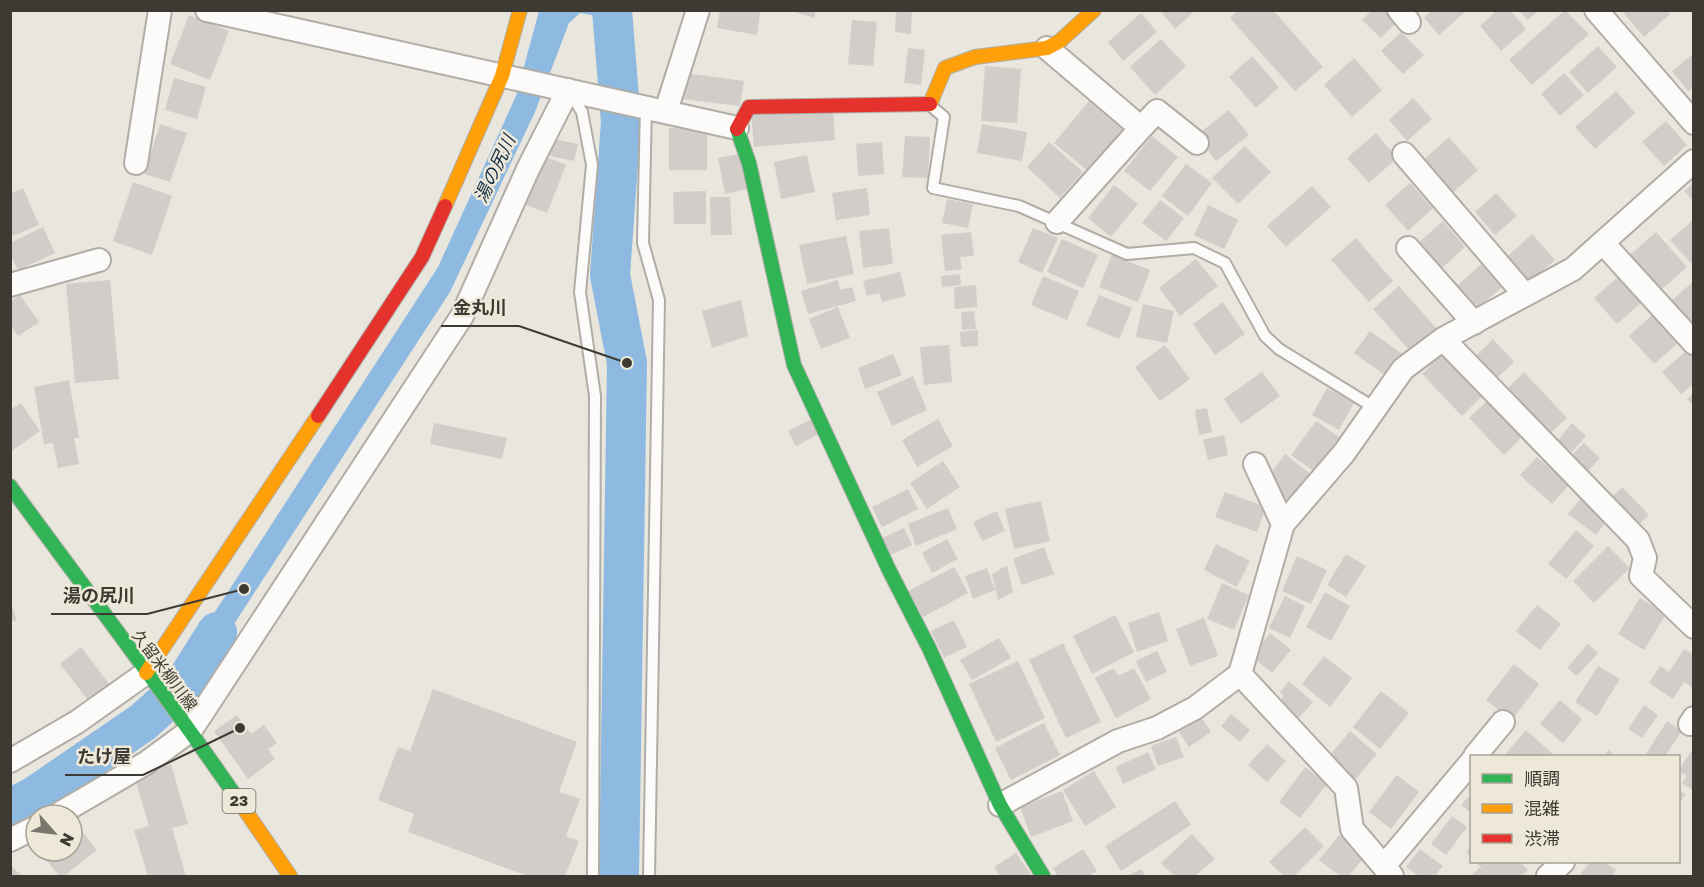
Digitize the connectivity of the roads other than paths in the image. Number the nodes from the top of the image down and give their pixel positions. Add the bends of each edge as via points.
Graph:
1 (160, 10) edge
2 (207, 10) edge
3 (520, 10) edge
4 (698, 10) edge
5 (1094, 10) edge
6 (1596, 10) edge
7 (1047, 48) junction
8 (510, 78) junction
9 (559, 88) junction
10 (930, 105) junction
11 (650, 107) junction
12 (1694, 123) edge
13 (737, 128) junction
14 (1141, 128) junction
15 (1197, 143) dead end
16 (1404, 154) dead end
17 (1694, 161) edge
18 (136, 163) dead end
19 (1057, 222) junction
20 (1603, 243) junction
21 (1408, 248) dead end
22 (99, 260) dead end
23 (10, 285) edge
24 (1525, 295) junction
25 (1474, 323) junction
26 (1443, 339) junction
27 (1694, 343) edge
28 (1375, 408) junction
29 (1255, 464) dead end
30 (10, 486) edge
31 (1283, 524) junction
32 (1694, 627) edge
33 (146, 673) junction
34 (1240, 674) junction
35 (1503, 722) dead end
36 (189, 728) junction
37 (1476, 755) edge
38 (10, 761) edge
39 (1470, 763) edge
40 (78, 803) edge
41 (1000, 805) junction
42 (24, 833) edge
43 (10, 840) edge
44 (1561, 863) edge
45 (1388, 871) edge
46 (290, 876) edge
47 (593, 876) edge
48 (649, 876) edge
49 (1043, 876) edge
50 (1548, 876) edge

1 - 18 street
2 - 8 street
3 - 8 street
4 - 11 street
5 - 7 street
6 - 12 street
7 - 10 street via 975,57 945,68
7 - 14 street
8 - 9 street
8 - 33 street via 422,257
9 - 11 street
9 - 36 street via 528,169 462,316
9 - 47 lane via 582,112 592,165 580,292 595,396
10 - 13 street via 749,107
10 - 19 lane via 944,117 933,188 1019,206
11 - 13 street
11 - 48 lane via 643,243 658,300
13 - 41 street via 749,163 794,365
14 - 15 street via 1157,111
14 - 19 street
16 - 24 street
17 - 20 street
19 - 28 lane via 1127,254 1194,248 1225,263 1264,336
20 - 24 street via 1573,269
20 - 27 street
21 - 25 street
22 - 23 street
24 - 25 street
25 - 26 street
26 - 28 street via 1403,369
26 - 32 street via 1638,540 1645,558 1641,576
28 - 31 street via 1344,453
29 - 31 street
30 - 33 street, 久留米柳川線 / 23
31 - 34 street
33 - 36 street, 久留米柳川線 / 23
33 - 38 street via 77,722
34 - 41 street via 1195,708 1157,728 1118,741
34 - 45 street via 1346,788 1352,829
35 - 37 street
36 - 40 street via 146,764
36 - 46 street, 久留米柳川線 / 23
39 - 45 street
41 - 49 street
42 - 43 street
44 - 50 street

